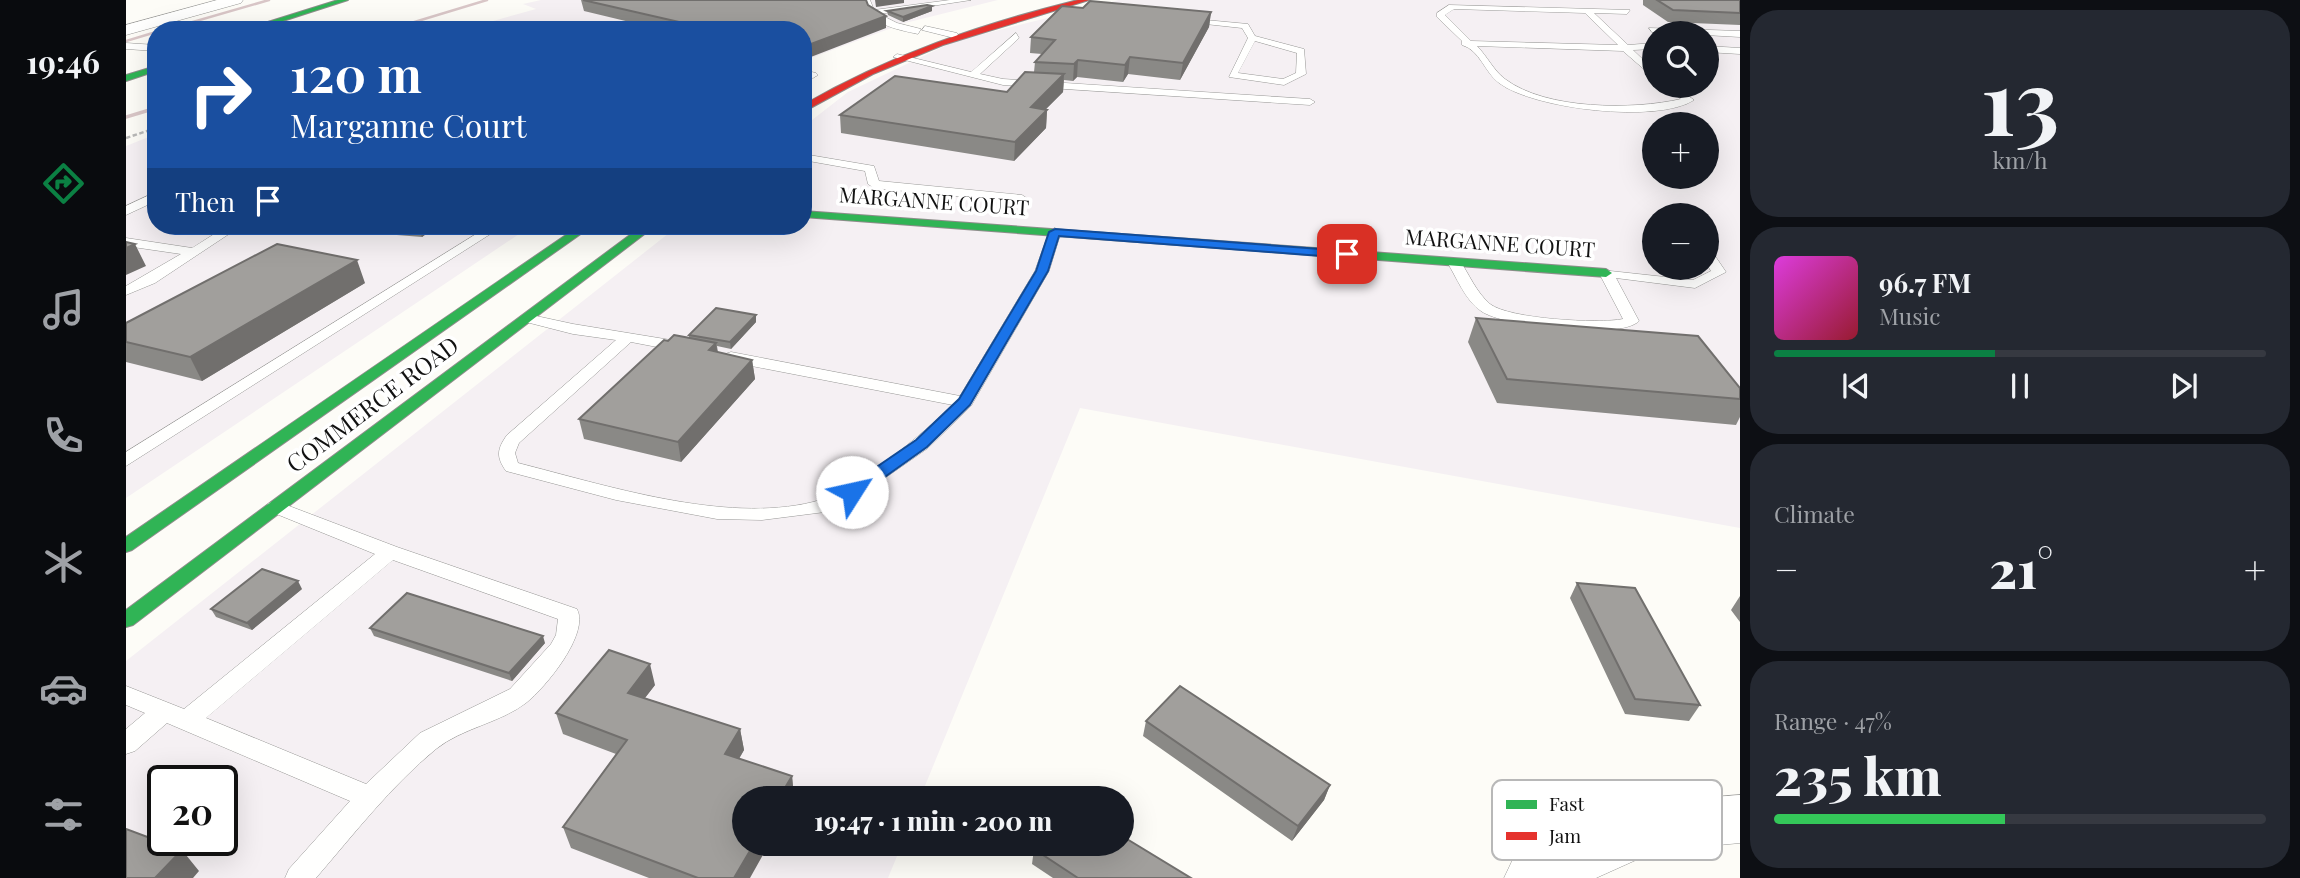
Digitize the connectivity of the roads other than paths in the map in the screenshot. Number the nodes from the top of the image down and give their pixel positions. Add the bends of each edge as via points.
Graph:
1 (235, 0) edge
2 (345, 0) edge
3 (866, 0) edge
4 (967, 0) edge
5 (1030, 0) edge
6 (1531, 0) edge
7 (1609, 0) edge
8 (1451, 3) edge
9 (366, 4) dead end
10 (1087, 4) edge
11 (1568, 11) junction
12 (1588, 12) junction
13 (1627, 12) junction
14 (872, 13) junction
15 (1635, 18) dead end
16 (1178, 19) edge
17 (159, 21) edge
18 (276, 21) edge
19 (311, 21) edge
20 (147, 24) edge
21 (956, 24) junction
22 (126, 30) edge
23 (898, 33) joint
24 (1719, 34) edge
25 (1740, 34) edge
26 (1016, 36) dead end
27 (1252, 38) junction
28 (1465, 43) junction
29 (126, 46) edge
30 (147, 47) edge
31 (1642, 47) edge
32 (1626, 49) junction
33 (1719, 49) edge
34 (1740, 51) edge
35 (897, 57) junction
36 (147, 60) edge
37 (1642, 64) edge
38 (126, 66) edge
39 (147, 71) edge
40 (973, 75) junction
41 (126, 78) edge
42 (1686, 98) edge
43 (1310, 102) dead end
44 (812, 104) edge
45 (812, 158) edge
46 (1022, 199) dead end
47 (147, 200) edge
48 (126, 211) edge
49 (812, 215) edge
50 (1055, 232) junction
51 (221, 235) edge
52 (483, 235) edge
53 (566, 235) edge
54 (637, 235) edge
55 (126, 242) edge
56 (194, 252) junction
57 (1454, 262) junction
58 (1606, 274) junction
59 (1642, 278) edge
60 (1659, 280) edge
61 (1703, 280) edge
62 (126, 290) edge
63 (527, 318) junction
64 (628, 337) junction
65 (965, 401) junction
66 (126, 460) edge
67 (276, 507) junction
68 (126, 546) edge
69 (390, 552) junction
70 (126, 620) edge
71 (126, 695) edge
72 (163, 712) junction
73 (188, 719) junction
74 (126, 744) edge
75 (369, 797) junction
76 (1740, 819) edge
77 (1722, 821) edge
78 (1574, 860) edge
79 (1534, 877) edge
80 (299, 878) edge

1 - 17 street
2 - 18 main road
3 - 14 lane
4 - 14 lane
5 - 21 main road
6 - 11 lane
7 - 13 lane
8 - 11 lane
8 - 28 lane via 1440,15
9 - 19 main road
10 - 21 main road
11 - 12 lane
12 - 13 lane
12 - 32 lane
13 - 15 lane
14 - 23 lane
16 - 27 lane via 1245,26
20 - 22 street
21 - 23 main road
21 - 35 main road
24 - 25 lane
26 - 40 lane
27 - 27 lane via 1232,75 1284,82 1301,74 1301,51
28 - 32 lane
28 - 42 lane via 1500,80 1520,92 1559,103 1654,108 1689,100
29 - 30 lane
31 - 32 lane
32 - 37 lane
33 - 34 lane
35 - 40 lane
35 - 44 main road
36 - 38 main road
39 - 41 main road
40 - 43 lane via 1099,90
45 - 46 lane via 870,168 874,184
47 - 48 lane
49 - 50 main road, MARGANNE COURT
50 - 57 main road, MARGANNE COURT
50 - 65 lane via 1042,271
51 - 56 lane
52 - 66 lane
53 - 68 main road, COMMERCE ROAD
54 - 63 main road, COMMERCE ROAD
55 - 56 lane
56 - 62 lane
57 - 58 main road, MARGANNE COURT
57 - 58 lane via 1483,306 1501,316 1609,327 1629,324 1632,321
58 - 59 lane
60 - 61 lane via 1695,284
63 - 64 lane
63 - 67 main road, COMMERCE ROAD
64 - 65 lane
64 - 65 lane via 513,439 506,452 512,467 616,494 717,513 818,508 852,492 922,444
67 - 69 lane
67 - 70 main road, COMMERCE ROAD
69 - 73 lane
69 - 75 lane via 569,615 567,635 559,650 518,695 429,740
71 - 72 lane
72 - 73 lane
72 - 74 lane
73 - 75 lane
75 - 80 lane
76 - 77 street
78 - 79 street

